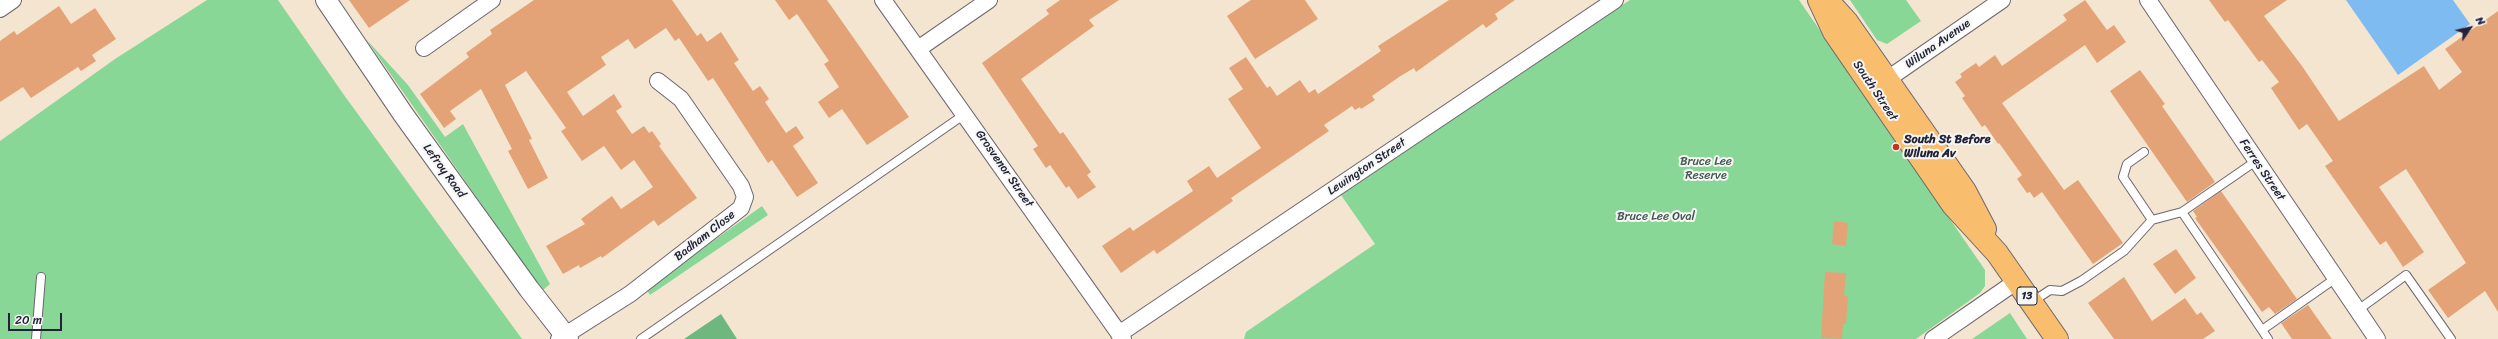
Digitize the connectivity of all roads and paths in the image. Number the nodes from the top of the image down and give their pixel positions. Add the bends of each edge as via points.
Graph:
1 (13, 0) edge
2 (314, 0) edge
3 (326, 0) edge
4 (492, 0) edge
5 (883, 0) edge
6 (989, 0) edge
7 (1615, 0) edge
8 (1819, 0) edge
9 (1827, 0) edge
10 (2002, 0) edge
11 (2148, 0) edge
12 (0, 9) edge
13 (424, 48) dead end
14 (918, 49) junction
15 (658, 82) dead end
16 (1880, 84) junction
17 (965, 114) junction
18 (2144, 152) dead end
19 (2256, 161) junction
20 (2182, 212) junction
21 (2152, 220) junction
22 (41, 277) dead end
23 (2336, 278) junction
24 (2017, 281) junction
25 (2032, 302) junction
26 (2358, 310) junction
27 (2262, 330) junction
28 (1121, 336) edge
29 (561, 338) edge
30 (36, 339) edge
31 (641, 339) edge
32 (1933, 339) edge
33 (2057, 339) edge
34 (2268, 339) edge
35 (2377, 339) edge
36 (2451, 339) edge

1 - 12 street
2 - 29 street, Lefroy Road
3 - 29 street, Lefroy Road
4 - 13 street
5 - 14 street, Grosvenor Street
6 - 14 street
7 - 28 street, Lewington Street
8 - 16 main road, South Street / 13 via 1834,32
9 - 16 main road, South Street / 13 via 1847,22
10 - 16 street, Wiluna Avenue
11 - 19 street, Ferres Street
14 - 17 street, Grosvenor Street
15 - 29 street, Badham Close via 681,99 741,186 745,197 741,208 630,294
16 - 24 main road, South Street / 13 via 1966,191 1997,253
17 - 28 street, Grosvenor Street
17 - 31 lane
18 - 21 lane via 2127,164 2123,177
19 - 20 lane
19 - 23 street, Ferres Street
20 - 21 lane
20 - 27 lane
21 - 25 lane via 2124,250 2081,281 2062,291 2050,290
22 - 30 lane
23 - 26 street, Ferres Street
23 - 27 lane
24 - 25 main road, South Street / 13
24 - 32 street
25 - 33 main road, South Street / 13
26 - 35 street, Ferres Street
26 - 36 lane via 2406,275
27 - 34 lane

